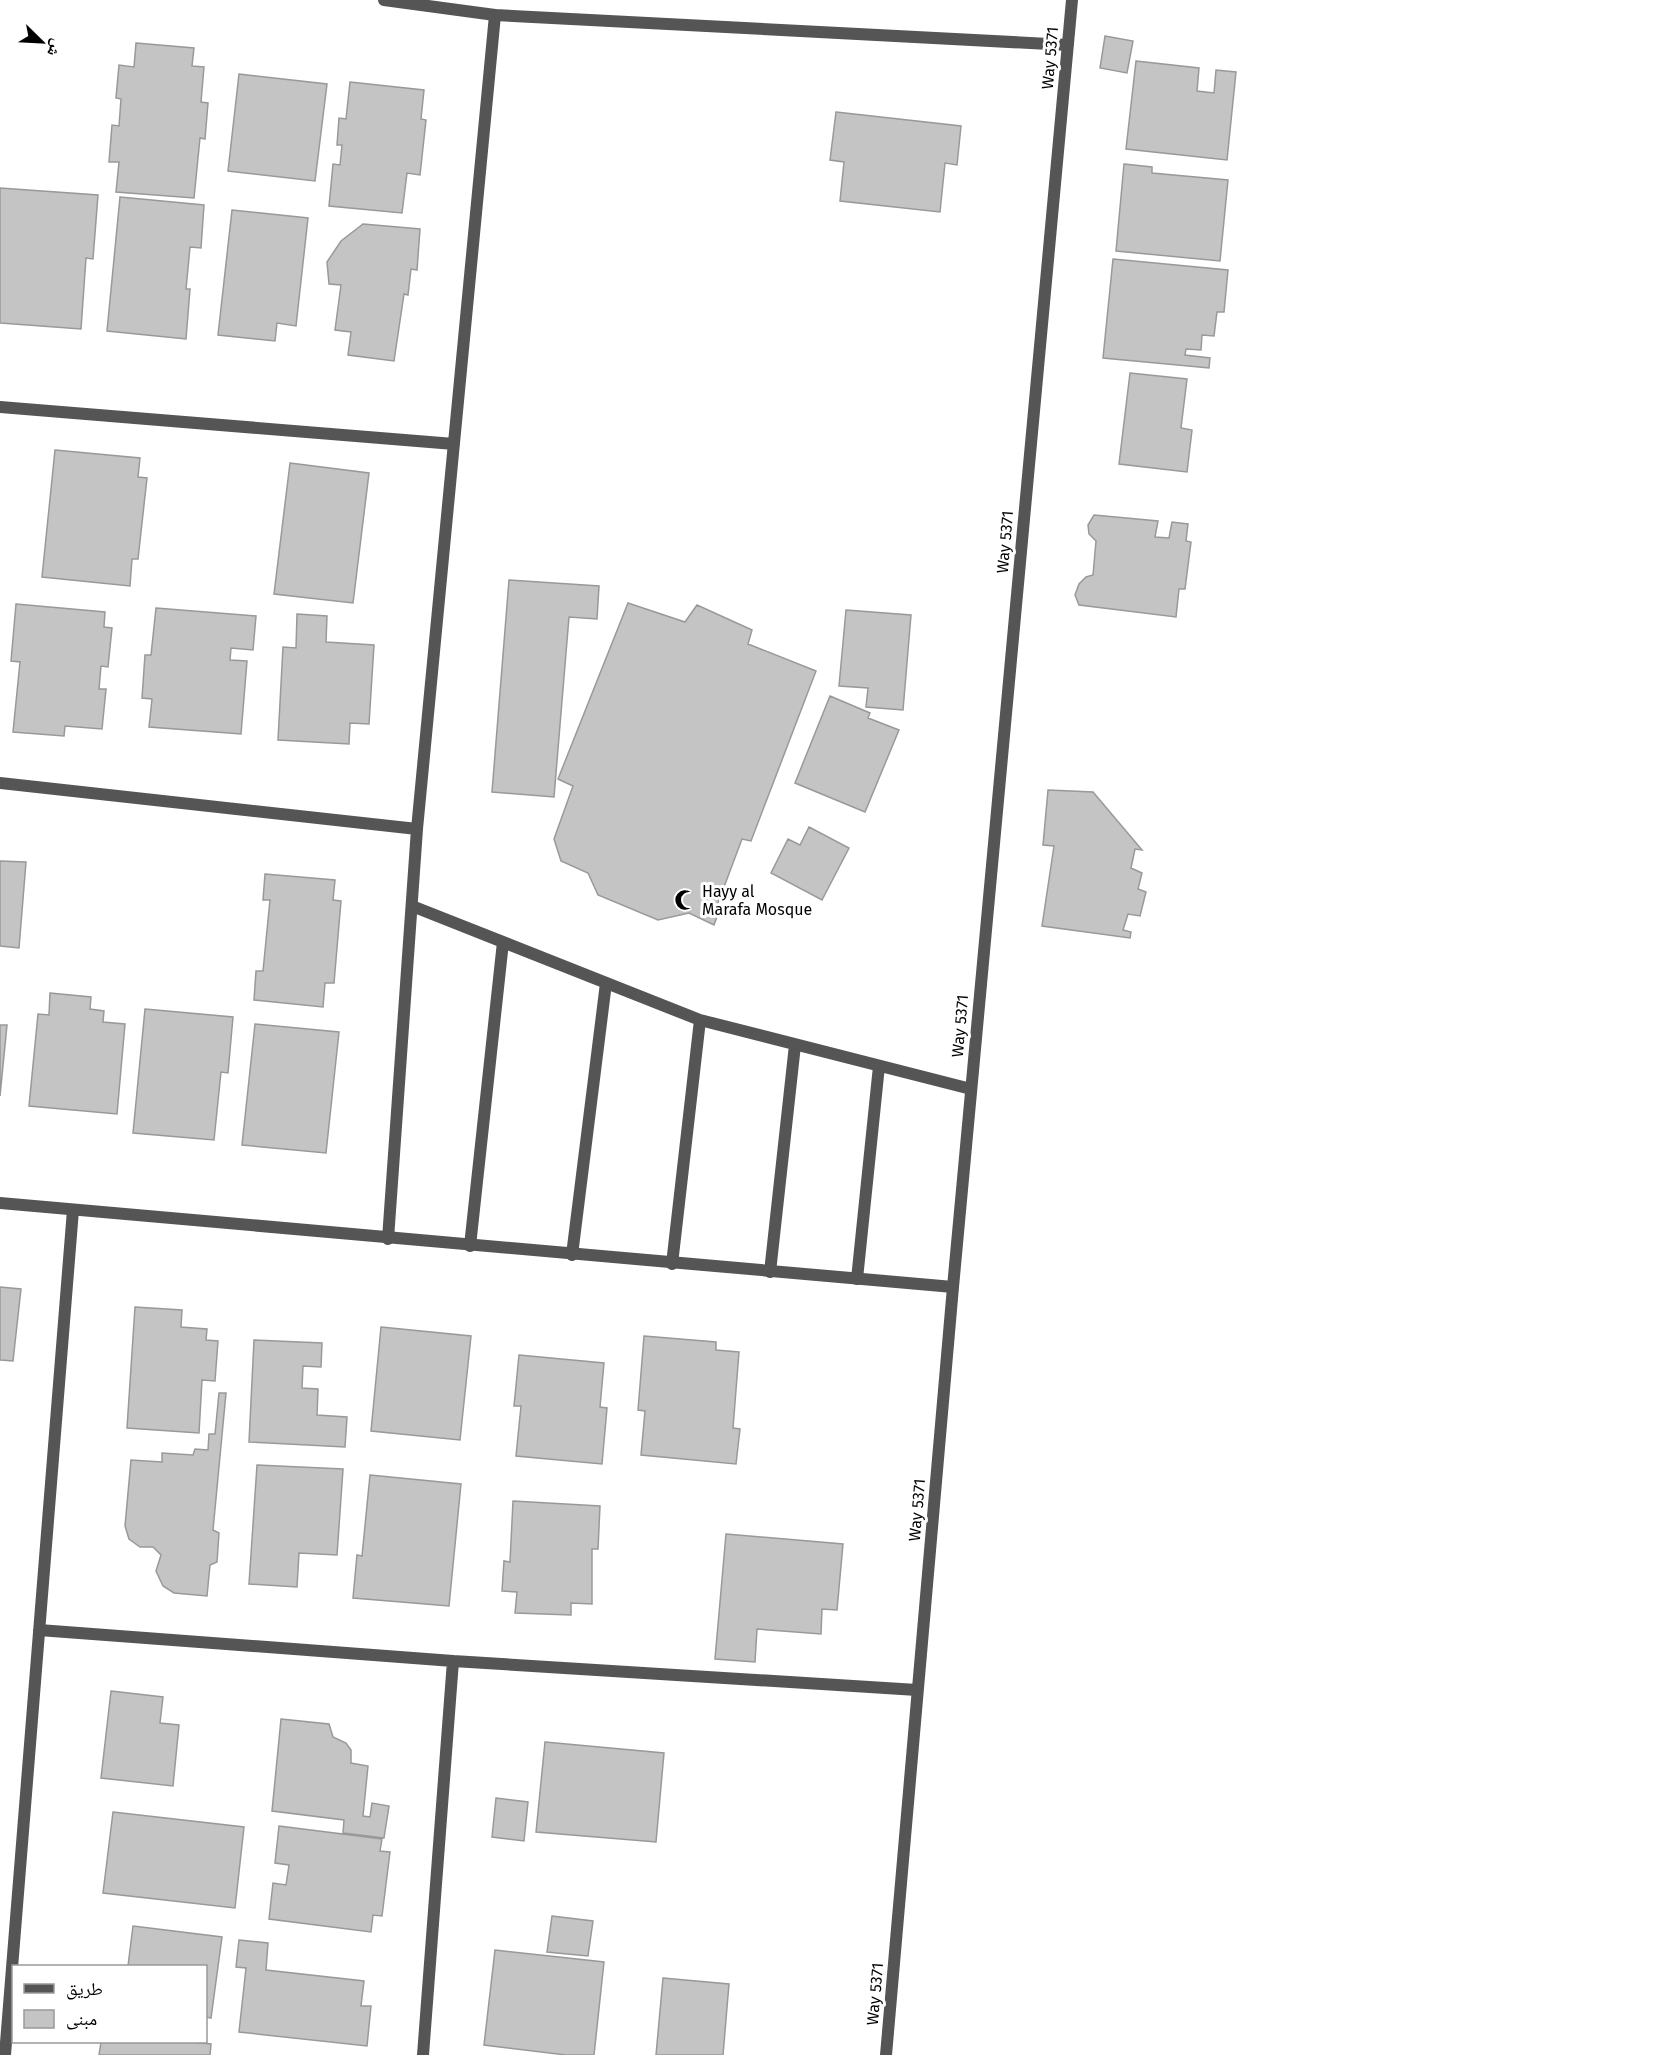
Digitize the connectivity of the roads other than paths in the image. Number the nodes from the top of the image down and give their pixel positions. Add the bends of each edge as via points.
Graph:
1 (384, 0) edge
2 (1072, 0) edge
3 (495, 15) junction
4 (1068, 45) junction
5 (0, 407) edge
6 (454, 444) junction
7 (0, 783) edge
8 (417, 829) junction
9 (412, 906) junction
10 (503, 942) junction
11 (606, 983) junction
12 (700, 1020) junction
13 (795, 1045) junction
14 (879, 1066) junction
15 (971, 1089) junction
16 (0, 1203) edge
17 (73, 1210) junction
18 (388, 1239) junction
19 (470, 1246) junction
20 (572, 1255) junction
21 (672, 1264) junction
22 (770, 1272) junction
23 (857, 1279) junction
24 (953, 1287) junction
25 (39, 1630) junction
26 (453, 1661) junction
27 (917, 1690) junction
28 (12, 1965) edge
29 (12, 1968) edge
30 (5, 2055) edge
31 (423, 2055) edge
32 (886, 2055) edge

1 - 3 street
2 - 4 street, Way 5371
3 - 4 street
3 - 6 street
4 - 15 street, Way 5371
5 - 6 street
6 - 8 street
7 - 8 street
8 - 9 street
9 - 10 street
9 - 18 street
10 - 11 street
10 - 19 street
11 - 12 street
11 - 20 street
12 - 13 street
12 - 21 street
13 - 14 street
13 - 22 street
14 - 15 street
14 - 23 street
15 - 24 street, Way 5371
16 - 17 street
17 - 18 street
17 - 25 street
18 - 19 street
19 - 20 street
20 - 21 street
21 - 22 street
22 - 23 street
23 - 24 street
24 - 27 street, Way 5371
25 - 26 street
25 - 28 street
26 - 27 street
26 - 31 street
27 - 32 street, Way 5371
29 - 30 street

